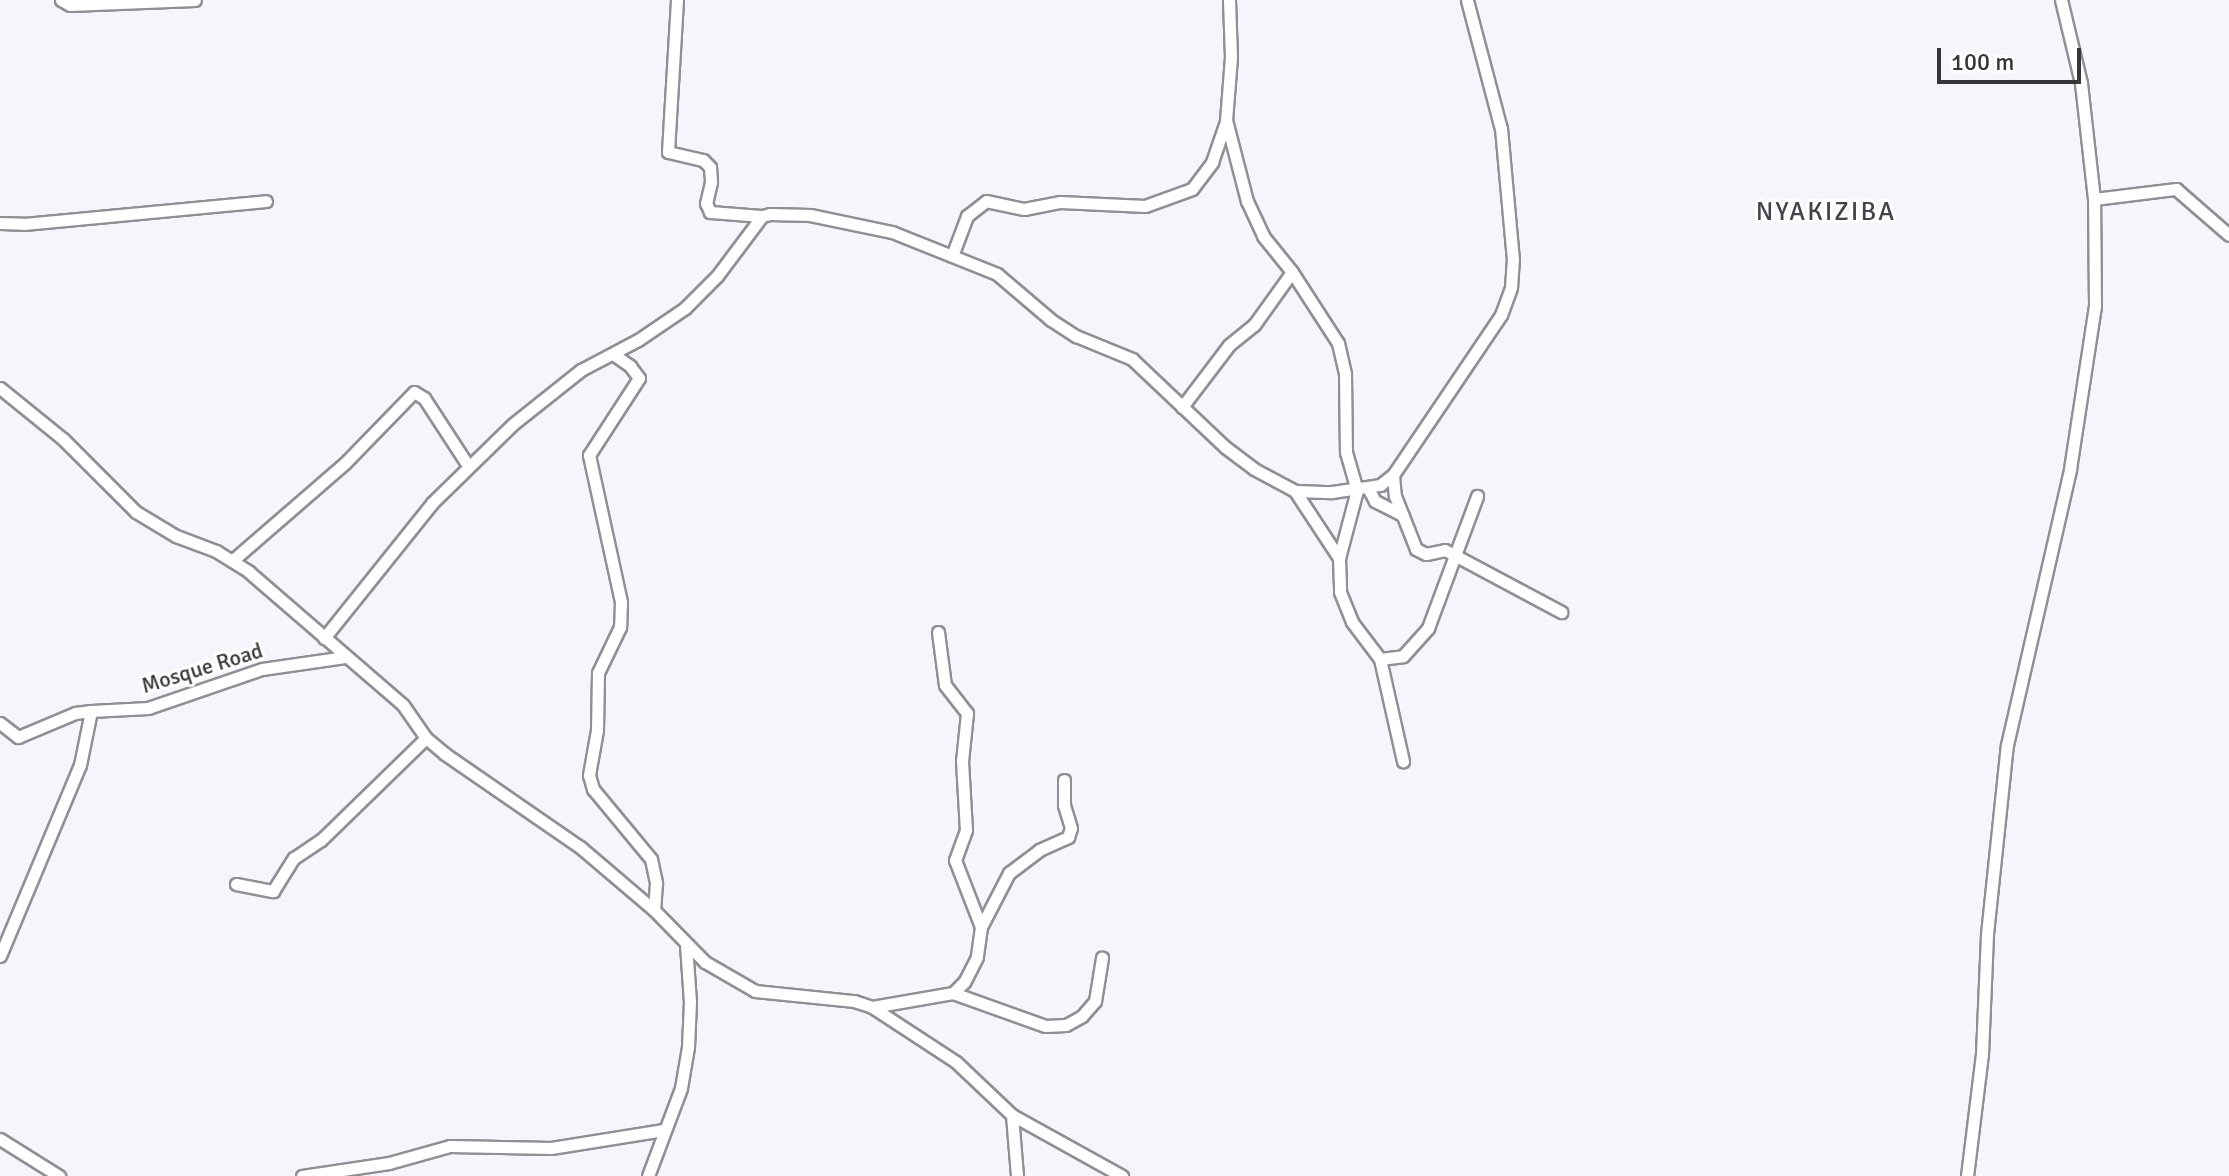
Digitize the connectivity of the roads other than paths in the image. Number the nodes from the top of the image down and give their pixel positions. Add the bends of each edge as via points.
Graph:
1 (61, 0) edge
2 (195, 0) edge
3 (677, 0) edge
4 (1229, 0) edge
5 (1467, 0) edge
6 (2061, 0) edge
7 (1226, 120) junction
8 (2094, 199) junction
9 (266, 201) dead end
10 (762, 216) junction
11 (0, 223) edge
12 (2229, 235) edge
13 (952, 256) junction
14 (1292, 272) junction
15 (613, 354) junction
16 (0, 388) edge
17 (1182, 407) junction
18 (469, 467) junction
19 (1393, 475) junction
20 (1363, 489) junction
21 (1295, 491) junction
22 (1477, 496) dead end
23 (1403, 515) junction
24 (1455, 557) junction
25 (1339, 558) junction
26 (233, 560) junction
27 (1561, 612) dead end
28 (938, 632) dead end
29 (324, 638) junction
30 (345, 657) junction
31 (1380, 659) junction
32 (91, 711) junction
33 (0, 723) edge
34 (426, 738) junction
35 (1403, 761) dead end
36 (1064, 780) dead end
37 (236, 884) dead end
38 (654, 910) junction
39 (981, 927) junction
40 (686, 945) junction
41 (0, 956) edge
42 (1102, 958) dead end
43 (953, 993) junction
44 (872, 1007) junction
45 (1012, 1115) junction
46 (664, 1130) junction
47 (0, 1139) edge
48 (59, 1176) edge
49 (302, 1176) edge
50 (648, 1176) edge
51 (1017, 1176) edge
52 (1122, 1176) edge
53 (1967, 1176) edge

1 - 2 street via 70,5
3 - 10 street via 668,152 703,160 710,167 710,212
4 - 7 street
5 - 19 street via 1501,129 1511,287 1501,315
6 - 8 street via 2079,68
7 - 13 street via 1212,162 1192,189 1145,206 1060,202 1024,209 986,201 967,216
7 - 14 street via 1254,220
8 - 12 street via 2176,189
8 - 53 street via 2095,306 2080,413 2007,745
9 - 11 street
10 - 13 street via 785,212 878,229
10 - 15 street via 693,301
13 - 17 street via 997,274 1076,336 1132,359
14 - 17 street via 1254,325 1229,345
14 - 20 street via 1338,343 1345,374 1346,452
15 - 18 street via 546,396
15 - 38 street via 639,378 589,455 621,602 620,627 598,673 597,730 589,775 593,789 651,859
16 - 26 street via 63,439 136,512
17 - 21 street via 1254,469
18 - 26 street via 424,398 414,392 345,463
18 - 29 street via 432,503
19 - 20 street
19 - 23 street
20 - 21 street
20 - 23 street
20 - 25 street
21 - 25 street
22 - 24 street
23 - 24 street via 1416,549 1426,554 1445,550
24 - 27 street
24 - 31 street via 1428,628 1403,656
25 - 31 street via 1344,604 1360,636
26 - 29 street
28 - 39 street via 945,685 967,713 962,761 966,830 955,860
29 - 30 street
30 - 32 street, Mosque Road via 262,669 148,708
30 - 34 street via 403,705
31 - 35 street
32 - 33 street, Mosque Road via 18,737
32 - 41 street via 80,765
34 - 37 street via 321,840 294,858 273,891
34 - 38 street via 580,847
36 - 39 street via 1068,837 1039,850 1009,873
38 - 40 street
39 - 43 street via 977,957
40 - 44 street via 755,991
40 - 46 street via 688,1047 681,1088
42 - 43 street via 1095,1001 1066,1025 1045,1026
43 - 44 street
44 - 45 street via 956,1062
45 - 51 street
45 - 52 street
46 - 49 street via 542,1149 450,1146 389,1163
46 - 50 street
47 - 48 street

